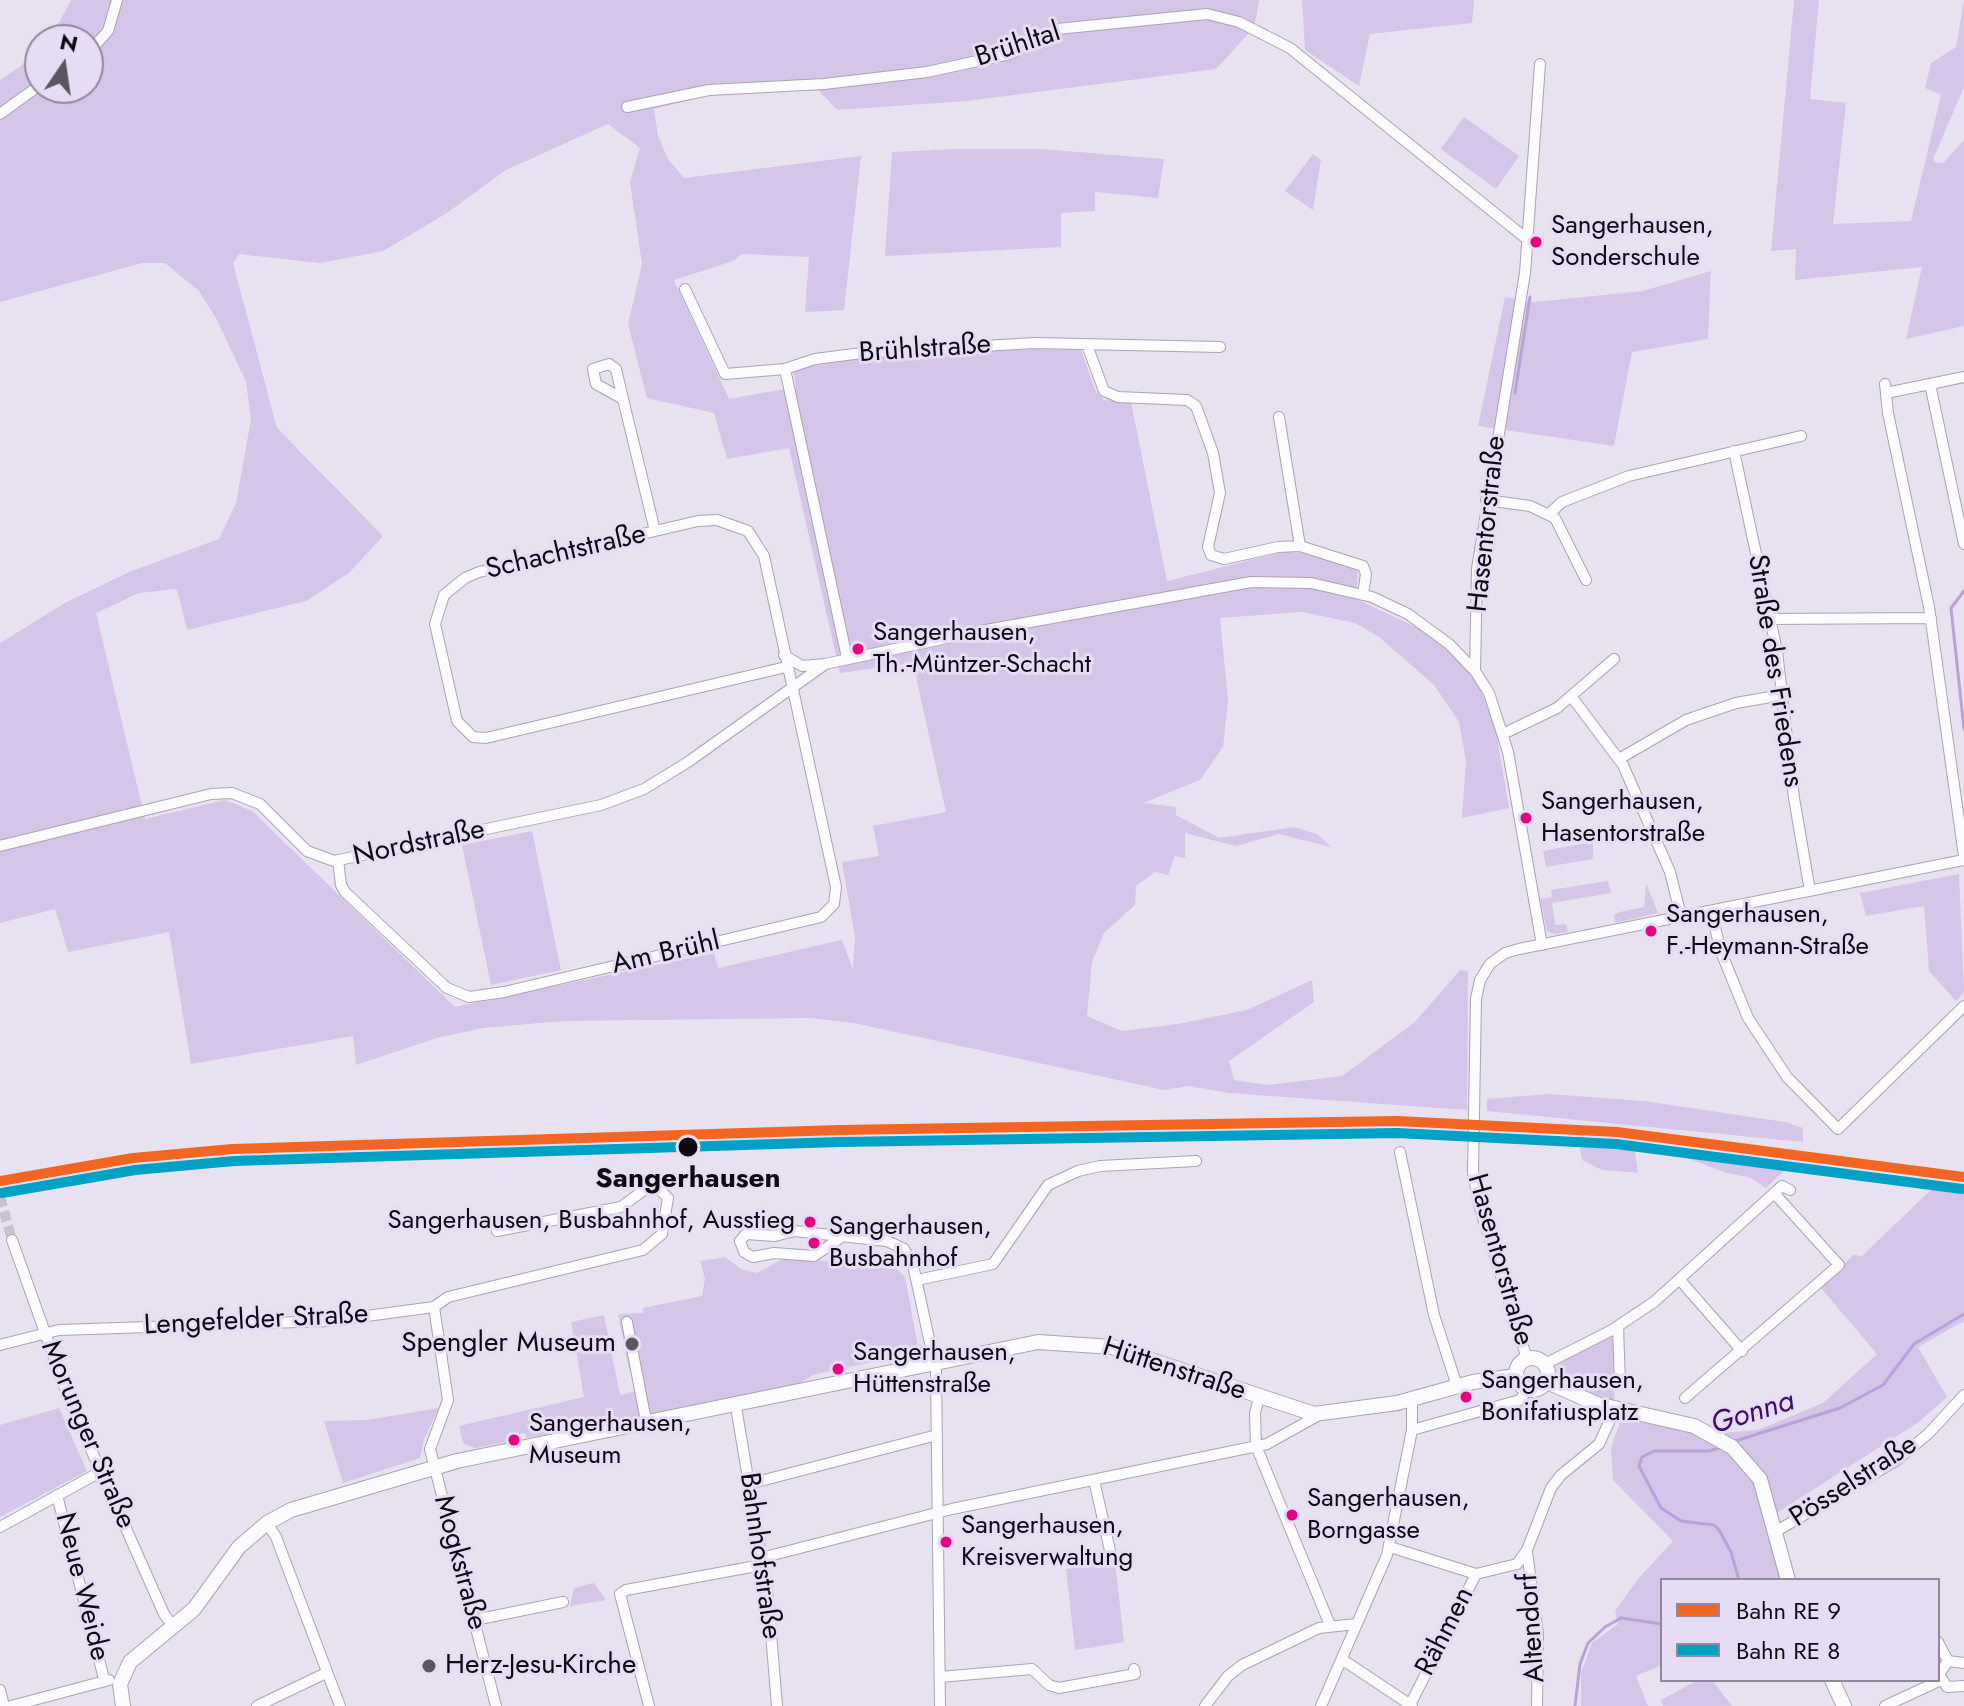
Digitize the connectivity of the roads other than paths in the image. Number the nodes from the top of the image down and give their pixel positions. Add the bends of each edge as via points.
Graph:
1 (117, 0) edge
2 (104, 35) edge
3 (1540, 64) dead end
4 (24, 97) edge
5 (627, 107) dead end
6 (0, 114) edge
7 (1528, 240) junction
8 (685, 289) dead end
9 (1087, 345) junction
10 (1220, 347) dead end
11 (785, 369) junction
12 (1964, 377) edge
13 (1930, 384) junction
14 (623, 399) dead end
15 (1279, 417) dead end
16 (1801, 436) dead end
17 (1734, 451) junction
18 (1486, 500) junction
19 (1549, 514) junction
20 (655, 531) junction
21 (1964, 544) edge
22 (1300, 546) junction
23 (1586, 580) dead end
24 (1363, 594) junction
25 (1931, 618) junction
26 (1770, 619) junction
27 (784, 655) junction
28 (847, 658) junction
29 (1614, 659) dead end
30 (825, 664) junction
31 (786, 667) junction
32 (1475, 671) junction
33 (792, 689) junction
34 (1782, 695) junction
35 (1571, 696) junction
36 (1503, 734) junction
37 (1619, 759) junction
38 (0, 846) edge
39 (1964, 858) edge
40 (338, 860) junction
41 (1810, 891) junction
42 (1711, 911) junction
43 (1681, 916) junction
44 (1542, 945) junction
45 (1964, 1006) edge
46 (1400, 1152) dead end
47 (1196, 1161) dead end
48 (1790, 1190) dead end
49 (1774, 1193) junction
50 (497, 1231) dead end
51 (843, 1236) junction
52 (12, 1240) tunnel mouth
53 (917, 1280) junction
54 (1680, 1280) junction
55 (434, 1307) junction
56 (627, 1322) dead end
57 (1618, 1326) junction
58 (44, 1333) junction
59 (0, 1345) edge
60 (1742, 1351) junction
61 (1527, 1359) junction
62 (935, 1360) junction
63 (1545, 1364) junction
64 (1516, 1376) junction
65 (1547, 1382) junction
66 (1620, 1383) dead end
67 (1457, 1386) junction
68 (1527, 1390) junction
69 (1964, 1395) edge
70 (1259, 1398) junction
71 (1685, 1398) dead end
72 (1412, 1400) junction
73 (736, 1407) junction
74 (1615, 1409) junction
75 (1321, 1414) junction
76 (646, 1421) junction
77 (1412, 1430) junction
78 (937, 1435) junction
79 (1256, 1446) junction
80 (434, 1467) junction
81 (100, 1472) junction
82 (1094, 1480) junction
83 (749, 1484) junction
84 (57, 1495) junction
85 (939, 1513) junction
86 (267, 1523) junction
87 (0, 1527) edge
88 (1775, 1532) junction
89 (1390, 1547) junction
90 (1527, 1550) junction
91 (1111, 1555) dead end
92 (762, 1562) junction
93 (1476, 1574) junction
94 (1787, 1578) edge
95 (563, 1602) dead end
96 (475, 1620) junction
97 (1356, 1624) junction
98 (1330, 1625) junction
99 (173, 1626) junction
100 (1940, 1646) edge
101 (1343, 1660) junction
102 (1948, 1661) junction
103 (1964, 1663) edge
104 (1134, 1669) dead end
105 (326, 1673) junction
106 (940, 1677) junction
107 (104, 1679) junction
108 (1941, 1680) joint
109 (1833, 1682) edge
110 (1937, 1682) edge
111 (120, 1684) junction
112 (1964, 1686) edge
113 (0, 1690) edge
114 (1406, 1704) edge
115 (4, 1706) edge
116 (11, 1706) edge
117 (123, 1706) edge
118 (257, 1706) edge
119 (340, 1706) edge
120 (496, 1706) edge
121 (649, 1706) edge
122 (777, 1706) edge
123 (940, 1706) edge
124 (1205, 1706) edge
125 (1321, 1706) edge
126 (1537, 1706) edge
127 (1844, 1706) edge
128 (1885, 1706) edge

1 - 2 street
3 - 7 street, Hasentorstraße
4 - 6 street
5 - 7 street, Brühltal via 709,90 927,72 1010,54 1057,29 1207,14 1239,22 1290,48
7 - 18 street, Hasentorstraße
8 - 11 street, Brühlstraße via 725,374
9 - 10 street, Brühlstraße
9 - 11 street, Brühlstraße via 862,353
9 - 22 street via 1104,391 1118,397 1187,400 1196,406 1220,493 1208,547 1211,555 1224,559
11 - 28 street
12 - 13 street
13 - 21 street
13 - 25 street via 1886,388
14 - 20 street
15 - 22 street
16 - 17 street
17 - 19 street via 1629,476 1560,502
17 - 26 street, Straße des Friedens
18 - 19 street
18 - 32 street, Hasentorstraße via 1477,573
19 - 23 street via 1560,525
20 - 27 street, Schachtstraße via 717,520 748,531 764,556
20 - 31 street, Schachtstraße via 479,572 444,595 435,624 464,732 486,738
22 - 24 street via 1363,566
24 - 28 street via 1311,583 1251,582
24 - 32 street via 1421,622
25 - 26 street
25 - 39 street
26 - 34 street, Straße des Friedens
27 - 30 street via 802,666
27 - 31 street, Schachtstraße
28 - 30 street
29 - 35 street
30 - 33 street, Nordstraße
31 - 33 street, Schachtstraße
32 - 36 street, Hasentorstraße
33 - 40 street, Nordstraße via 688,762 621,800
33 - 40 street, Am Brühl via 837,889 831,909 817,918 469,997 447,988 345,892
34 - 37 street via 1686,720
34 - 41 street, Straße des Friedens
35 - 36 street
35 - 37 street
36 - 44 street, Hasentorstraße
37 - 43 street via 1670,872
38 - 40 street, Nordstraße via 232,793 260,804 307,851
39 - 41 street
41 - 42 street
42 - 43 street
42 - 45 street via 1748,1018 1787,1077 1838,1129
43 - 44 street
44 - 61 street, Hasentorstraße via 1505,953 1482,976 1476,999 1472,1141 1479,1205
46 - 67 street via 1432,1311
47 - 53 street via 1100,1166 1071,1174 1048,1185 993,1264
48 - 49 street via 1782,1186
49 - 54 street
49 - 60 street via 1839,1265
50 - 55 street, Lengefelder Straße via 621,1207 648,1187 668,1198 664,1230 645,1250 448,1297
51 - 51 street via 746,1234 740,1243 753,1257 814,1256
51 - 53 street via 897,1244 908,1255
52 - 58 street, Morunger Straße
53 - 62 street
54 - 57 street
54 - 60 street
55 - 58 street, Lengefelder Straße via 339,1321
55 - 80 street, Mogkstraße via 448,1399 430,1443
56 - 76 street
57 - 63 street
57 - 66 street
58 - 59 street, Lengefelder Straße
58 - 81 street, Morunger Straße
60 - 71 street
61 - 63 street
61 - 64 street
62 - 70 street, Hüttenstraße via 1028,1343 1096,1343
62 - 73 street, Hüttenstraße
62 - 78 street
63 - 65 street
64 - 67 street, Hüttenstraße
64 - 68 street
65 - 68 street
65 - 74 street
67 - 72 street, Hüttenstraße
68 - 77 street via 1520,1400
69 - 88 street, Pösselstraße via 1897,1460
70 - 75 street, Hüttenstraße
70 - 79 street
72 - 75 street, Hüttenstraße
72 - 77 street
73 - 76 street, Hüttenstraße
73 - 83 street, Bahnhofstraße
74 - 88 street via 1686,1423 1718,1436 1760,1479
74 - 90 street via 1599,1444 1551,1488
75 - 79 street via 1274,1442
76 - 80 street, Hüttenstraße
77 - 89 street
78 - 83 street
78 - 85 street
79 - 82 street
79 - 98 street
80 - 86 street, Hüttenstraße via 291,1510
80 - 96 street, Mogkstraße
81 - 84 street
81 - 99 street, Morunger Straße
82 - 85 street
82 - 91 street
83 - 92 street, Bahnhofstraße
84 - 87 street
84 - 107 street, Neue Weide
85 - 92 street
85 - 106 street
86 - 99 street, Hüttenstraße via 239,1547 194,1609
86 - 105 street
88 - 94 street
89 - 93 street
89 - 97 street
90 - 93 street via 1517,1564
90 - 126 street, Altendorf via 1538,1634
92 - 121 street via 620,1594
92 - 122 street, Bahnhofstraße
93 - 114 street, Rähmen
95 - 96 street
96 - 120 street, Mogkstraße
97 - 98 street
97 - 101 street
98 - 124 street via 1242,1665
99 - 111 street, Hüttenstraße via 133,1659
100 - 102 street
101 - 114 street, Rähmen
101 - 125 street
102 - 103 street
102 - 108 street via 1940,1671
104 - 106 street via 1135,1674 1059,1688 1032,1669
105 - 118 street
105 - 119 street
106 - 123 street
107 - 111 street
107 - 116 street
108 - 112 street via 1950,1689
109 - 127 street
110 - 128 street
111 - 117 street
113 - 115 street

